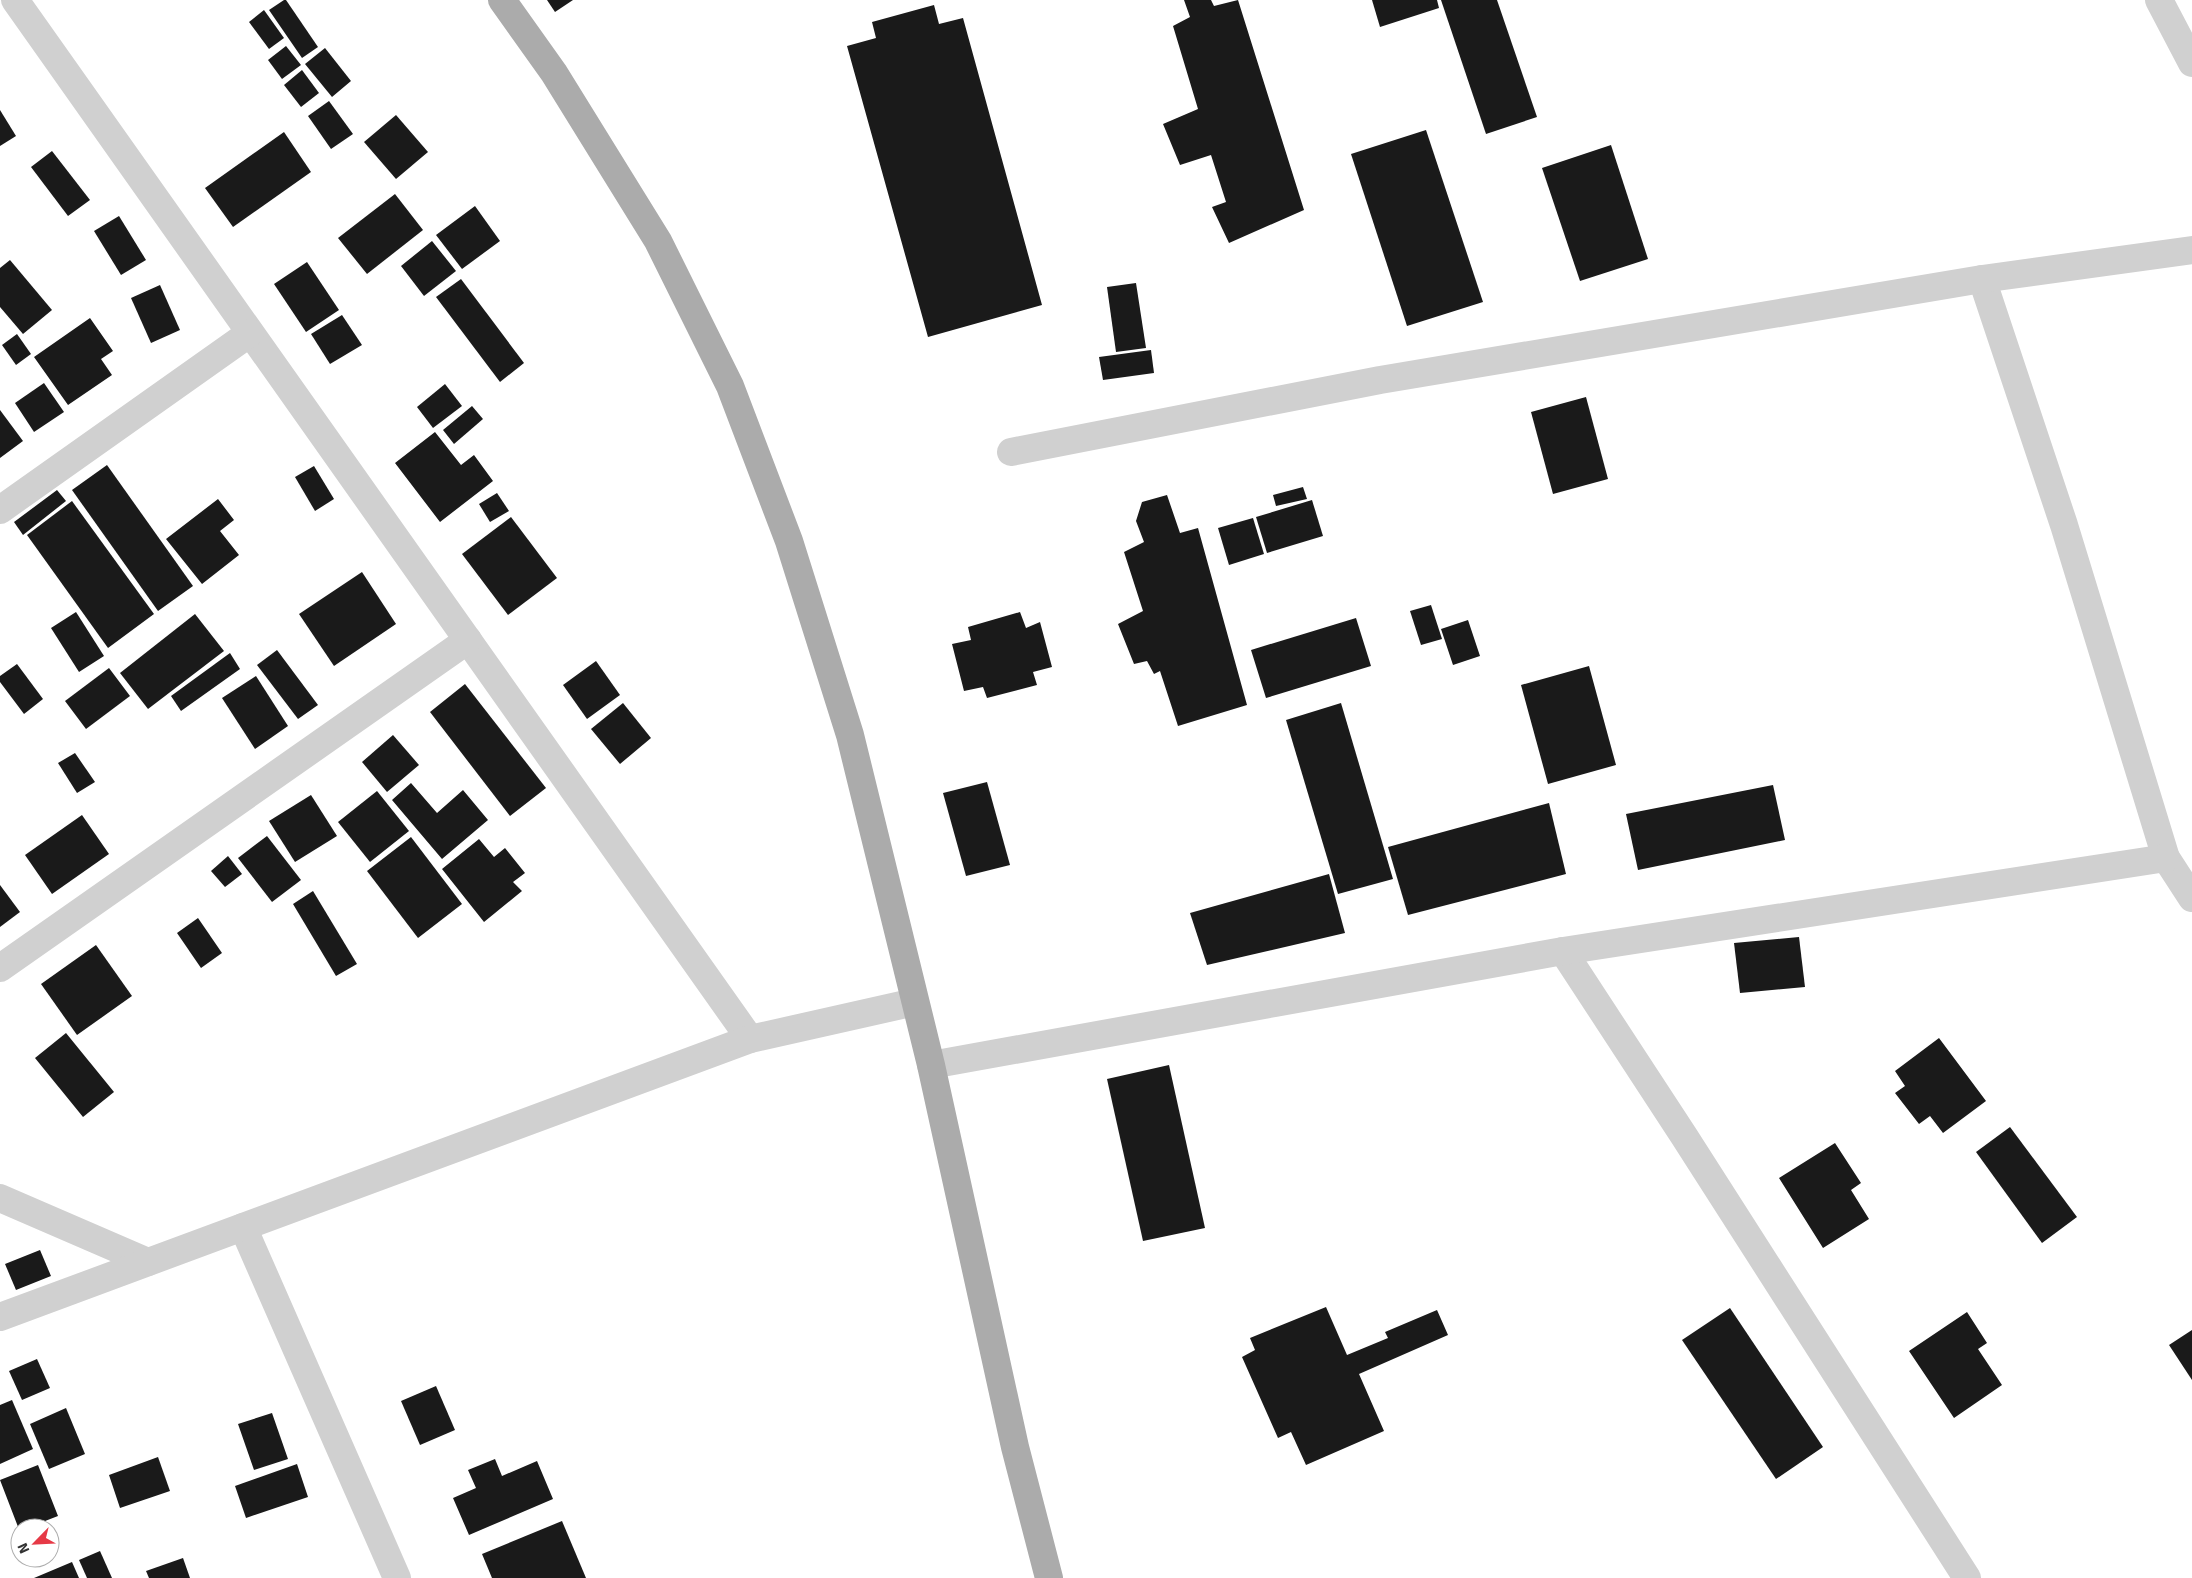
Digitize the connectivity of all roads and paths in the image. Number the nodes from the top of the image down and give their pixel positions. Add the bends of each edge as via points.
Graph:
1 (15, 0) edge
2 (502, 0) edge
3 (2159, 0) edge
4 (2192, 63) edge
5 (2192, 250) edge
6 (1982, 279) junction
7 (250, 333) junction
8 (1011, 452) dead end
9 (0, 510) edge
10 (468, 640) junction
11 (2166, 858) junction
12 (2192, 898) edge
13 (1563, 952) junction
14 (0, 968) edge
15 (915, 1002) junction
16 (750, 1039) junction
17 (931, 1065) junction
18 (0, 1198) edge
19 (243, 1227) junction
20 (148, 1262) junction
21 (0, 1317) edge
22 (397, 1578) edge
23 (1049, 1578) edge
24 (1967, 1578) edge

1 - 7 street
2 - 15 main road via 554,73 658,241 730,386 789,541 850,735
3 - 4 street
5 - 6 street
6 - 8 street via 1380,380
6 - 11 street via 2064,525
7 - 9 street
7 - 10 street
10 - 14 street
10 - 16 street
11 - 12 street
11 - 13 street
13 - 17 street
13 - 24 street
15 - 16 street
15 - 17 main road
16 - 19 street
17 - 23 main road via 1015,1447
18 - 20 street
19 - 20 street
19 - 22 street
20 - 21 street

